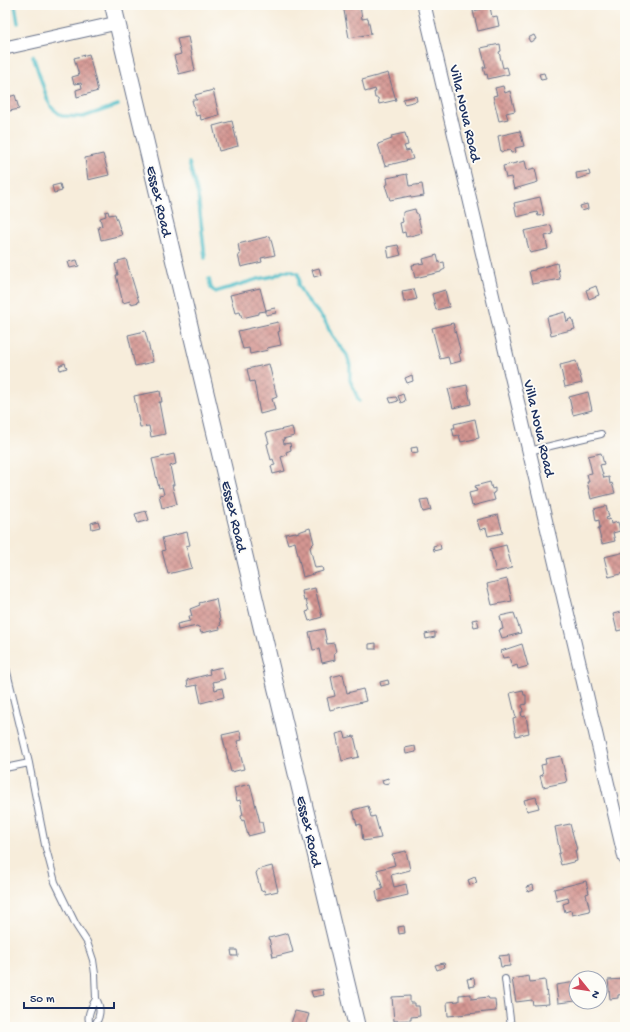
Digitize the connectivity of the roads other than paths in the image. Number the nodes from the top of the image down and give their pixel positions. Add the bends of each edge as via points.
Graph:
1 (113, 5) edge
2 (424, 5) edge
3 (117, 23) junction
4 (5, 48) edge
5 (601, 434) dead end
6 (529, 451) junction
7 (5, 664) edge
8 (12, 693) junction
9 (5, 694) edge
10 (29, 763) junction
11 (5, 768) edge
12 (625, 858) edge
13 (505, 979) dead end
14 (96, 999) junction
15 (92, 1027) edge
16 (357, 1027) edge
17 (511, 1027) edge

1 - 3 street, Essex Road
2 - 6 street, Villa Nova Road
3 - 4 street
3 - 16 street, Essex Road
5 - 6 lane
6 - 12 street, Villa Nova Road
7 - 8 lane
8 - 9 lane
8 - 10 lane
10 - 11 lane
10 - 14 lane via 55,882 87,942 93,960
13 - 17 lane
14 - 15 lane via 100,1007 99,1016
14 - 15 lane via 89,1015 88,1023

